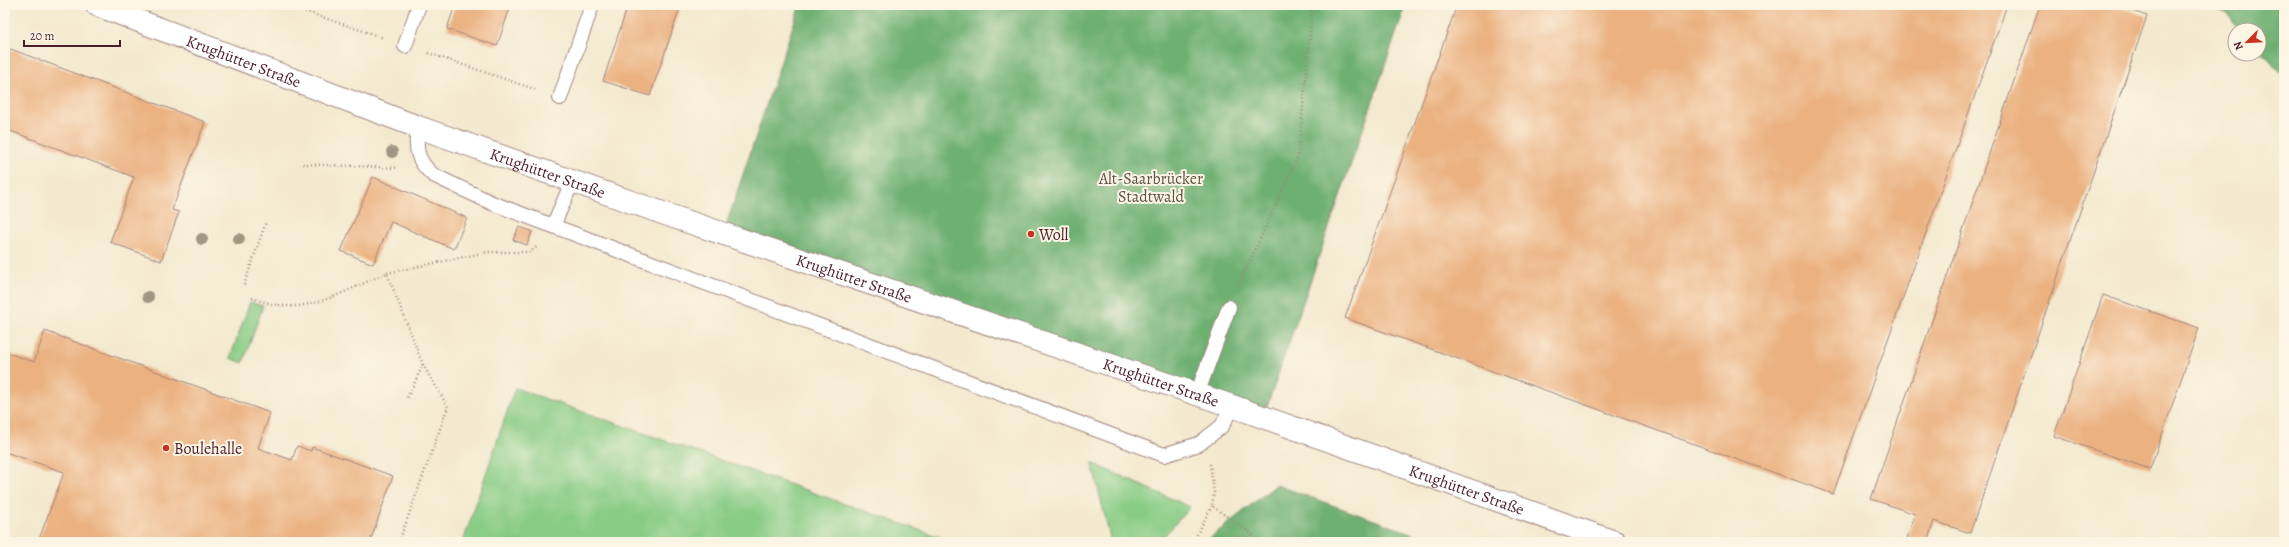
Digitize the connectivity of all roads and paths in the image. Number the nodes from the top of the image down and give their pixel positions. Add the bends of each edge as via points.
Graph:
1 (97, 5) edge
2 (419, 5) edge
3 (592, 5) edge
4 (1313, 5) edge
5 (405, 46) dead end
6 (560, 98) dead end
7 (418, 127) junction
8 (303, 164) dead end
9 (427, 170) junction
10 (573, 180) junction
11 (266, 222) dead end
12 (553, 226) junction
13 (387, 272) junction
14 (244, 285) dead end
15 (252, 298) dead end
16 (1229, 307) joint
17 (423, 365) junction
18 (1197, 394) junction
19 (407, 398) dead end
20 (1232, 406) junction
21 (1199, 444) junction
22 (1212, 506) junction
23 (398, 542) edge
24 (1193, 542) edge
25 (1255, 542) edge
26 (1615, 542) edge

1 - 7 street, Krughütter Straße
2 - 5 lane
3 - 6 lane
4 - 16 path via 1298,157
7 - 9 lane via 416,152
7 - 10 street, Krughütter Straße
8 - 9 path
9 - 12 lane via 440,179 492,203
10 - 12 lane
10 - 18 street, Krughütter Straße via 674,217
11 - 14 path
12 - 13 path via 546,240 530,252 488,252
12 - 21 lane via 1164,455
13 - 15 path via 315,302 296,306 265,303
13 - 17 path
16 - 18 lane
17 - 19 path
17 - 23 path via 448,408
18 - 20 street, Krughütter Straße
20 - 21 lane via 1222,426
20 - 26 street, Krughütter Straße
21 - 22 path via 1212,468
22 - 24 path
22 - 25 path via 1252,534

